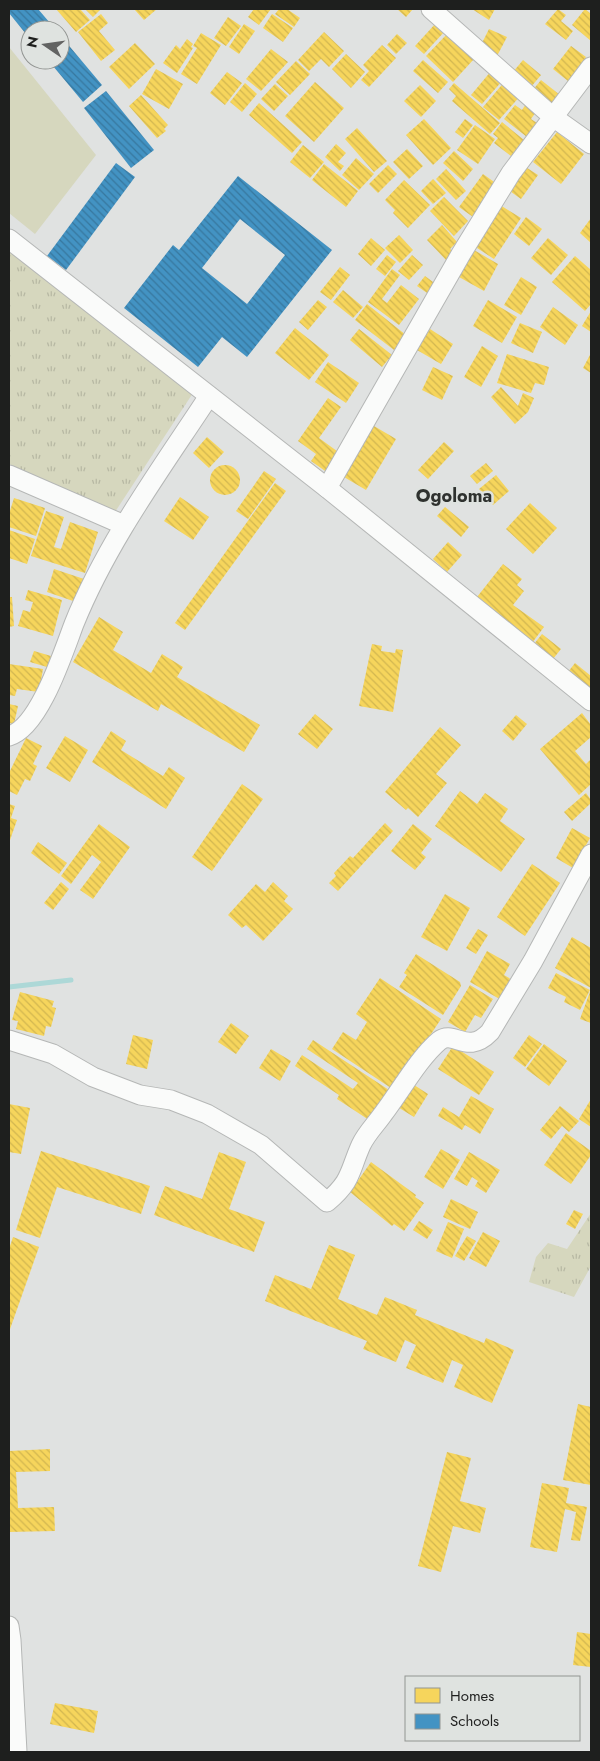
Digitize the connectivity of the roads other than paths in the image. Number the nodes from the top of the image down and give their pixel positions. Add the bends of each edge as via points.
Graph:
1 (431, 9) edge
2 (591, 67) edge
3 (553, 117) junction
4 (591, 144) edge
5 (9, 239) edge
6 (209, 396) junction
7 (9, 475) edge
8 (327, 488) junction
9 (124, 525) junction
10 (591, 702) edge
11 (9, 736) edge
12 (591, 854) edge
13 (9, 1040) edge
14 (9, 1626) edge
15 (17, 1752) edge

1 - 3 street
2 - 3 street
3 - 4 street
3 - 8 street via 512,172 461,254
5 - 6 street
6 - 8 street
6 - 9 street
7 - 9 street
8 - 10 street
9 - 11 street via 92,585 58,666 30,721 22,730
12 - 13 street via 534,961 490,1032 476,1044 449,1038 440,1040 362,1144 343,1189 327,1202 261,1145 207,1114 171,1100 140,1095 93,1077 53,1054
14 - 15 street

